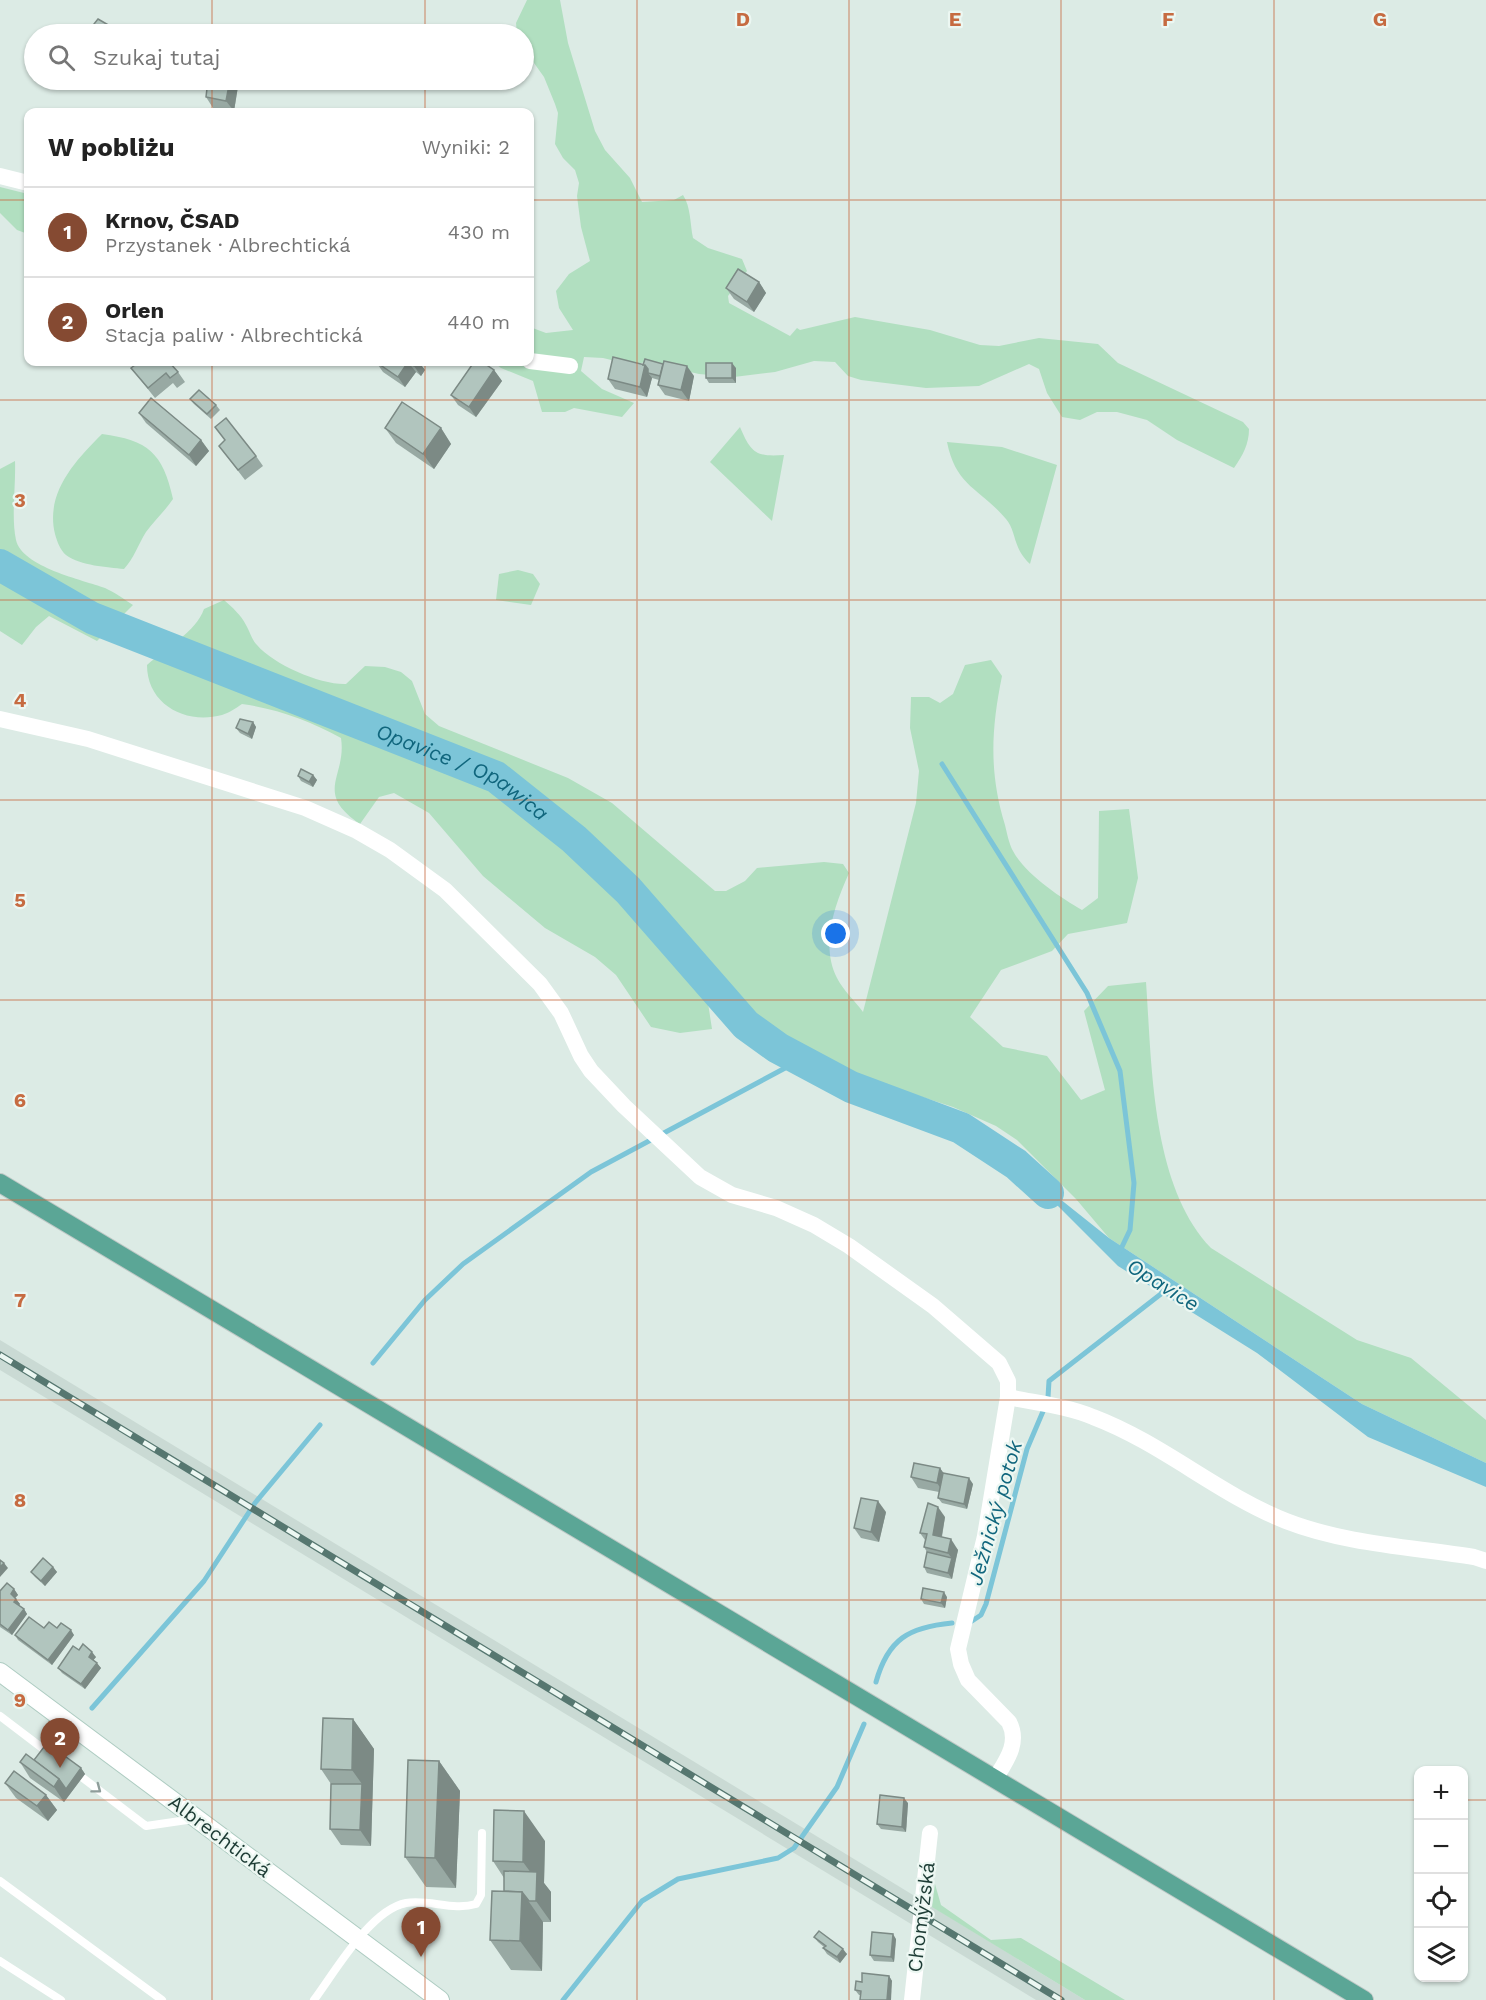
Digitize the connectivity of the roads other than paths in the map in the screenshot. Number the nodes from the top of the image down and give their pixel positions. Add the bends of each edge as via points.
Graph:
1 (0, 176) edge
2 (24, 182) edge
3 (534, 362) edge
4 (570, 366) dead end
5 (0, 720) edge
6 (0, 1183) edge
7 (1008, 1397) junction
8 (1486, 1561) edge
9 (0, 1672) edge
10 (0, 1716) edge
11 (55, 1758) edge
12 (64, 1764) edge
13 (995, 1779) junction
14 (196, 1819) junction
15 (483, 1833) dead end
16 (930, 1833) dead end
17 (0, 1881) edge
18 (359, 1940) junction
19 (0, 1960) edge
20 (61, 2000) edge
21 (162, 2000) edge
22 (314, 2000) edge
23 (440, 2000) edge
24 (912, 2000) edge
25 (1364, 2000) edge

1 - 2 street
3 - 4 street
5 - 7 street via 88,739 305,808 357,831 420,870 460,903 540,984 561,1013 591,1071 679,1160 715,1187 814,1225 933,1306 999,1363 1008,1381
6 - 13 main road
7 - 8 street via 1100,1419 1254,1508 1287,1522 1335,1535
7 - 13 street via 985,1536 958,1642 960,1664 968,1680 1013,1731 1012,1749
9 - 14 main road, Albrechtická
10 - 11 lane
12 -> 14 lane via 146,1826
13 - 25 main road
14 - 18 main road, Albrechtická
15 - 18 lane via 481,1895 476,1904 465,1907 407,1903 383,1913
16 - 24 street, Chomýžská
17 - 21 lane
18 - 22 lane
18 - 23 main road, Albrechtická
19 - 20 lane

